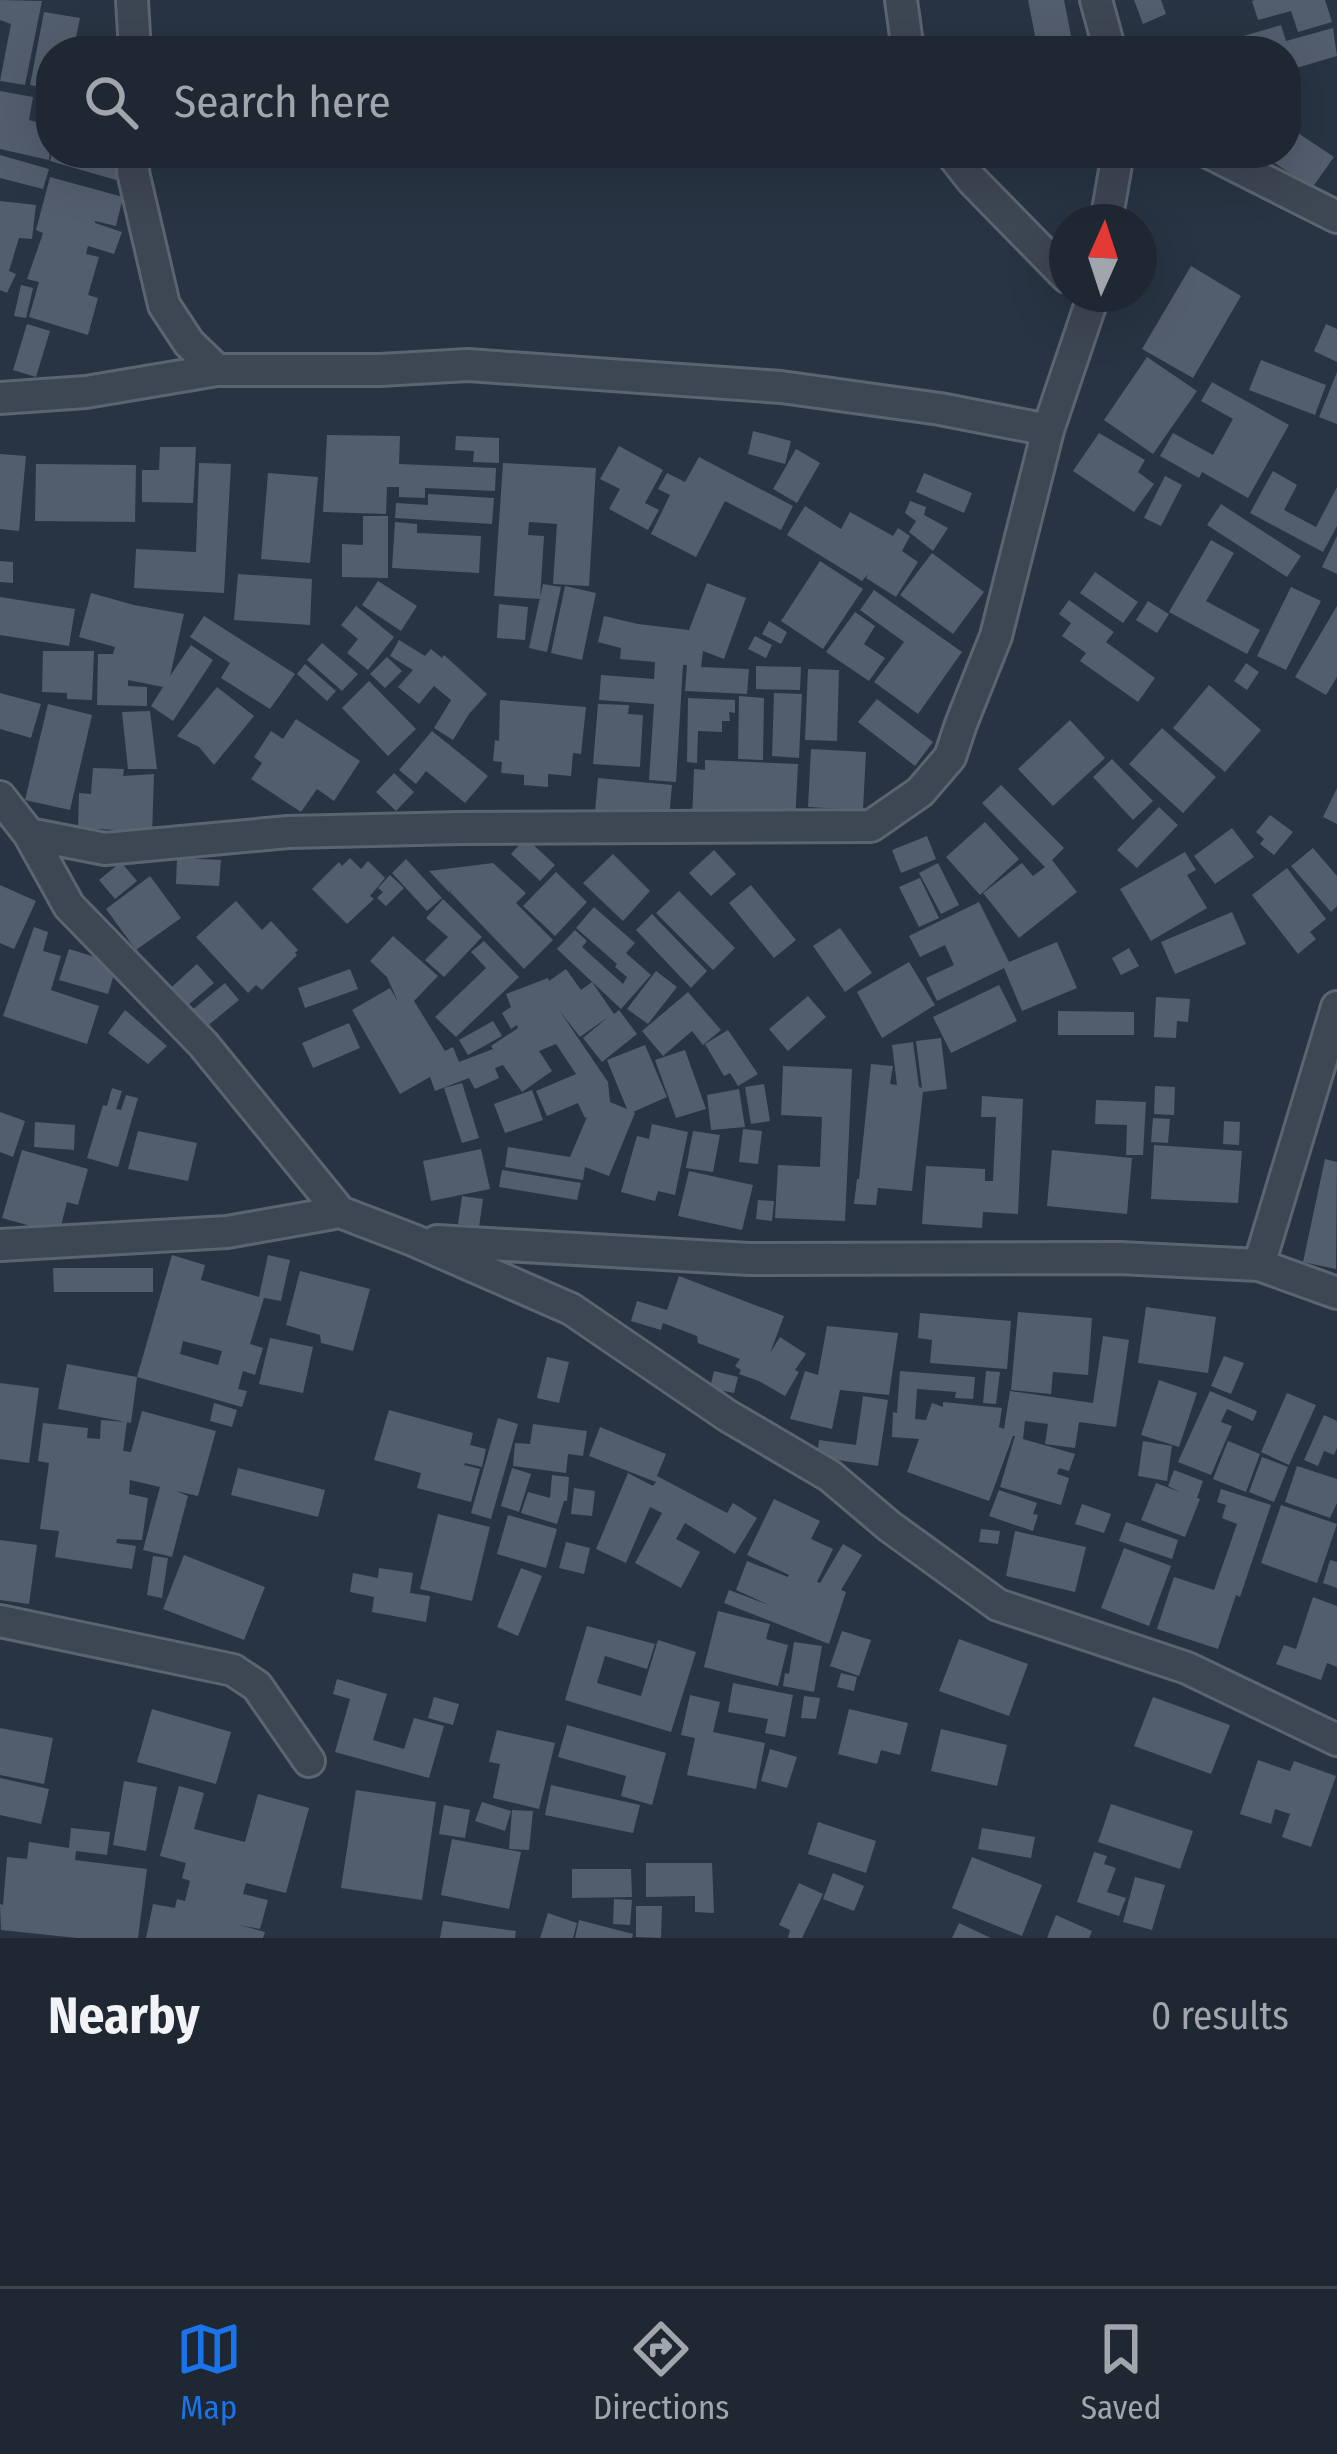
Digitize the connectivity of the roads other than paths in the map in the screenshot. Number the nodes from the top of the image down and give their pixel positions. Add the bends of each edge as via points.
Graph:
1 (132, 0) edge
2 (901, 0) edge
3 (1096, 0) edge
4 (134, 36) edge
5 (906, 36) edge
6 (1106, 36) edge
7 (133, 168) edge
8 (963, 168) edge
9 (1115, 168) edge
10 (1239, 168) edge
11 (1109, 204) edge
12 (1337, 218) edge
13 (1049, 259) edge
14 (1085, 312) edge
15 (217, 370) junction
16 (0, 398) edge
17 (1048, 430) junction
18 (0, 796) edge
19 (29, 833) junction
20 (1337, 1007) edge
21 (340, 1212) junction
22 (413, 1240) junction
23 (0, 1244) edge
24 (1258, 1265) junction
25 (1337, 1293) edge
26 (0, 1622) edge
27 (1337, 1740) edge
28 (309, 1761) dead end

1 - 4 street
2 - 5 street
3 - 6 street
7 - 15 street via 164,305
8 - 13 street
9 - 11 street
10 - 12 street
14 - 17 street
15 - 16 street
15 - 17 street via 468,365 582,372 781,387
17 - 19 street via 996,636 950,757 920,792 871,826 288,832 105,849
18 - 19 street
19 - 21 street via 68,906 203,1044
20 - 24 street
21 - 22 street
21 - 23 street via 227,1232
22 - 24 street via 749,1259
22 - 27 street via 571,1309 830,1476 998,1605 1187,1668
24 - 25 street
26 - 28 street via 233,1670 257,1686

